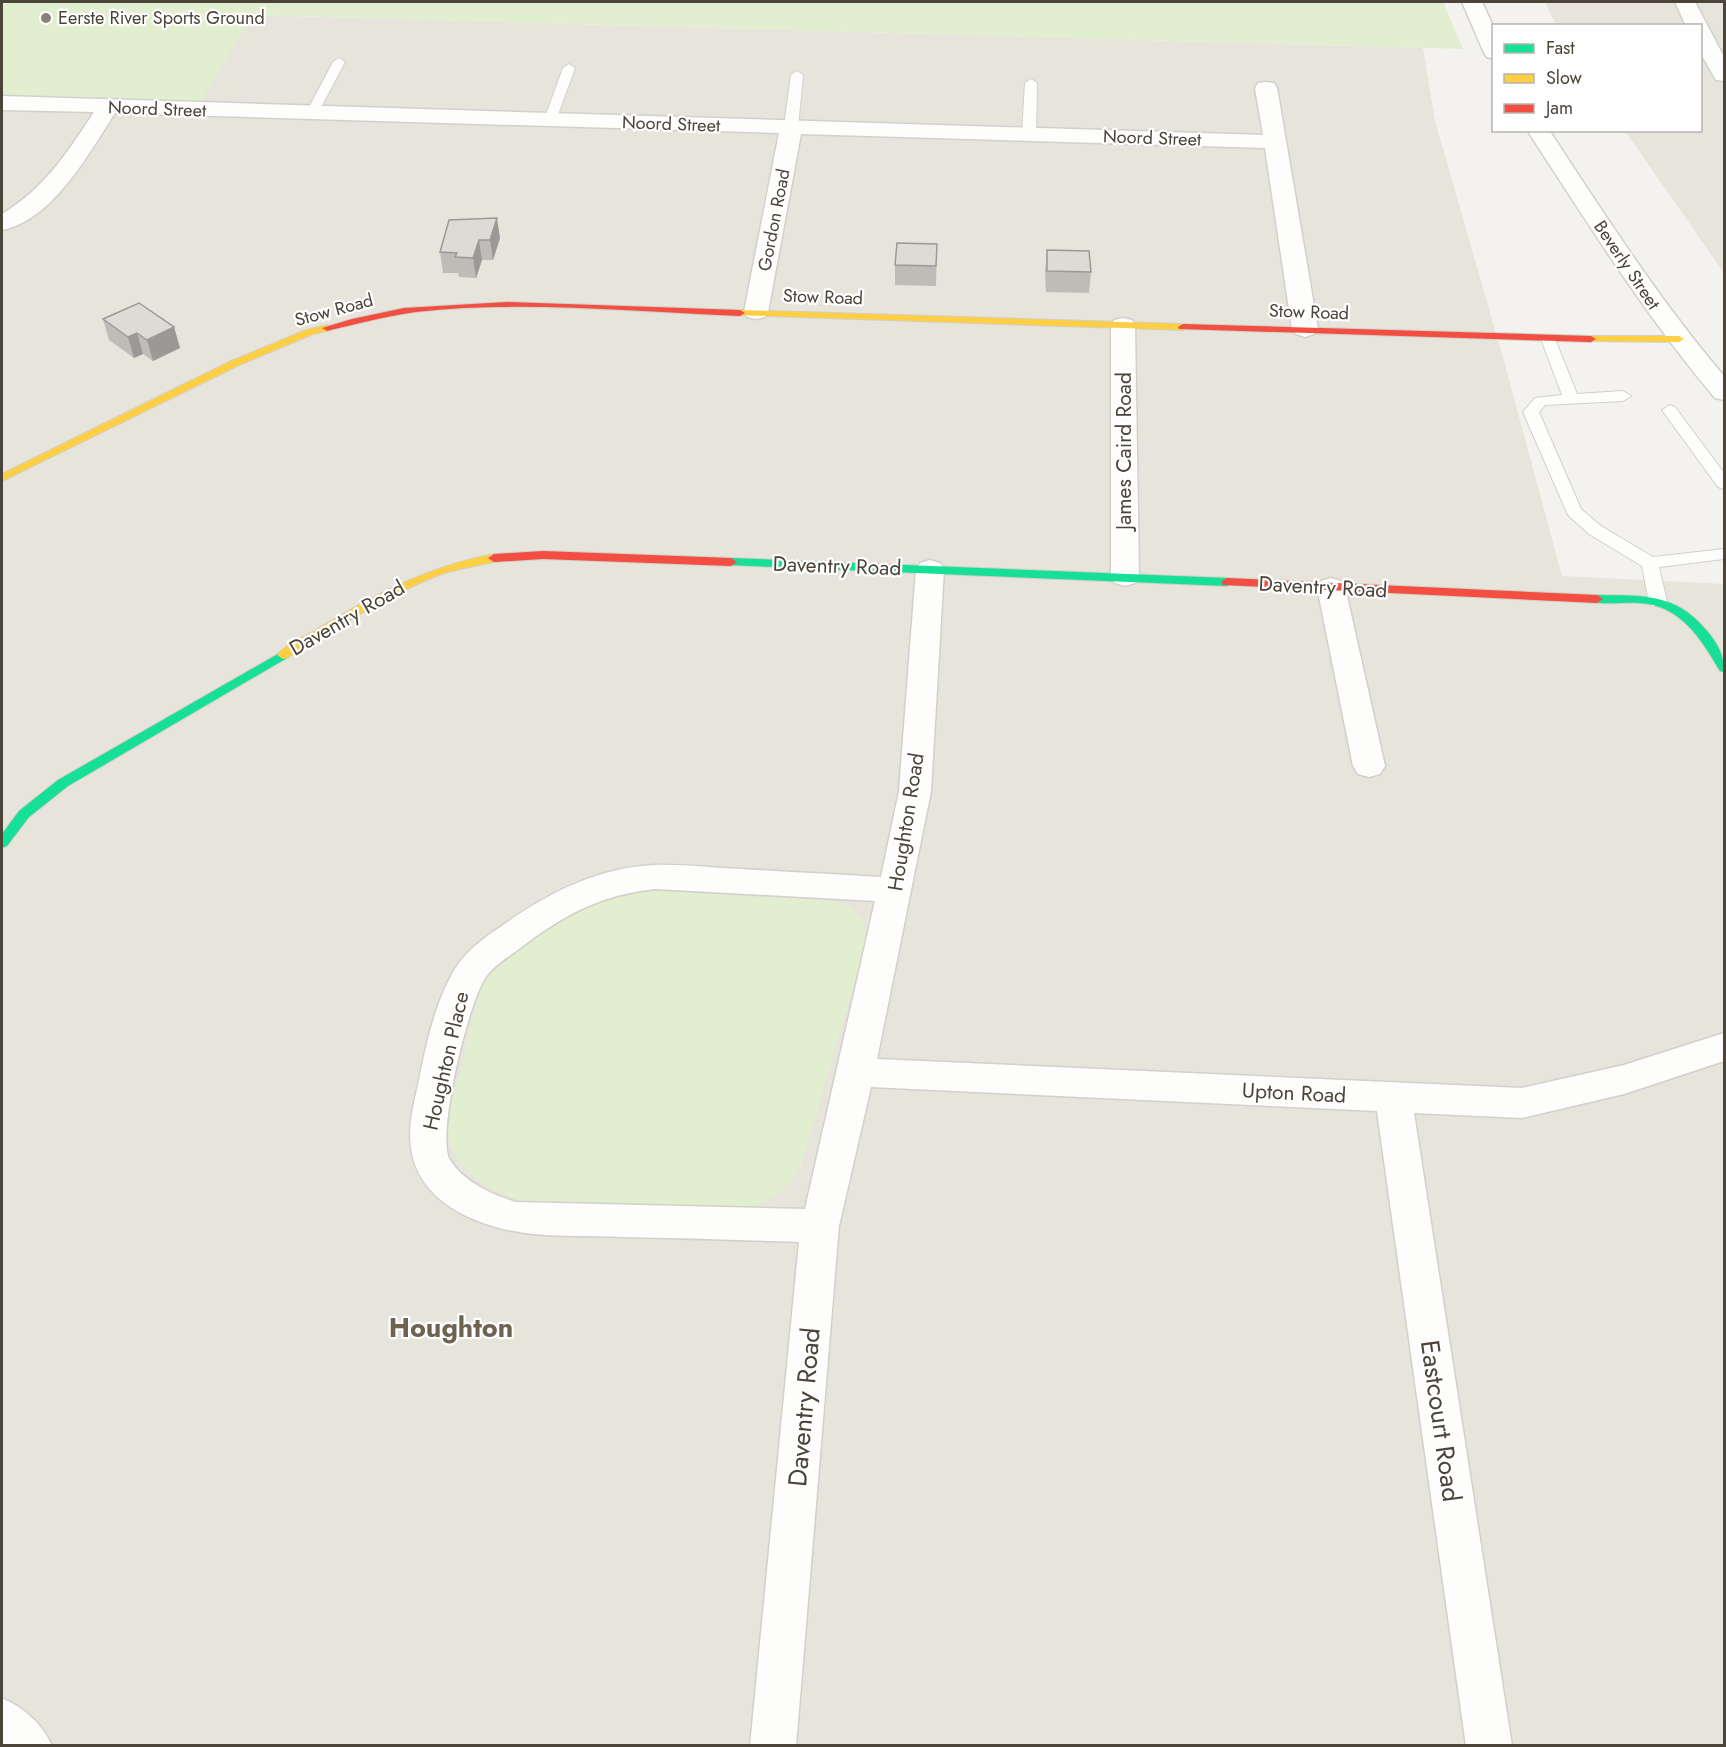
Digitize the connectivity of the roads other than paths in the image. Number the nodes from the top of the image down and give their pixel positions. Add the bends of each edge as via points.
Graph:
1 (1472, 2) edge
2 (1684, 2) edge
3 (1696, 24) edge
4 (1702, 34) edge
5 (1492, 48) edge
6 (339, 62) dead end
7 (569, 68) dead end
8 (797, 75) dead end
9 (1725, 75) edge
10 (1031, 82) dead end
11 (1266, 87) dead end
12 (2, 103) edge
13 (108, 107) junction
14 (312, 113) junction
15 (550, 120) junction
16 (791, 127) junction
17 (1539, 132) edge
18 (1029, 134) junction
19 (1274, 142) junction
20 (2, 224) edge
21 (756, 312) junction
22 (1123, 325) junction
23 (1305, 330) junction
24 (1548, 339) junction
25 (1679, 339) junction
26 (1725, 392) edge
27 (1623, 396) dead end
28 (1571, 399) junction
29 (1670, 410) dead end
30 (2, 478) edge
31 (1725, 484) edge
32 (1725, 554) edge
33 (1650, 563) junction
34 (930, 569) junction
35 (1125, 577) junction
36 (1331, 587) junction
37 (1658, 603) junction
38 (1725, 668) edge
39 (1369, 766) dead end
40 (2, 843) edge
41 (896, 890) junction
42 (1725, 1047) edge
43 (855, 1072) junction
44 (1393, 1097) junction
45 (820, 1226) junction
46 (2, 1721) edge
47 (28, 1746) edge
48 (773, 1746) edge
49 (1489, 1746) edge

1 - 5 street
2 - 3 street
4 - 9 street
6 - 14 lane
7 - 15 lane
8 - 16 lane
10 - 18 lane
11 - 19 street
12 - 13 street, Noord Street
13 - 14 street, Noord Street
13 - 20 street via 54,188
14 - 15 street, Noord Street
15 - 16 street, Noord Street
16 - 18 street, Noord Street
16 - 21 street, Gordon Road
17 - 25 street, Beverly Street
18 - 19 street, Noord Street
19 - 23 street
21 - 22 street, Stow Road
21 - 30 street, Stow Road via 503,306 428,308 370,317 310,332 234,364
22 - 23 street, Stow Road
22 - 35 street, James Caird Road
23 - 24 street, Stow Road
24 - 25 street, Stow Road
24 - 28 lane
25 - 26 street, Beverly Street
27 - 28 lane
28 - 33 lane via 1540,401 1531,412 1574,512 1595,530
29 - 31 lane
32 - 33 lane
33 - 37 lane
34 - 35 street, Daventry Road
34 - 40 street, Daventry Road via 517,555 442,568 399,587 63,783 24,814
34 - 41 street, Houghton Road via 915,791
35 - 36 street, Daventry Road
36 - 37 street, Daventry Road
36 - 39 street
37 - 38 street, Daventry Road via 1688,617 1715,645
41 - 43 street, Houghton Road
41 - 45 street, Houghton Place via 655,876 594,887 543,913 475,967 463,983 445,1045 427,1132 429,1152 451,1187 491,1212 516,1218
42 - 44 street, Upton Road via 1584,1091 1522,1103
43 - 44 street, Upton Road
43 - 45 street, Daventry Road
44 - 49 street, Eastcourt Road
45 - 48 street, Daventry Road
46 - 47 street

